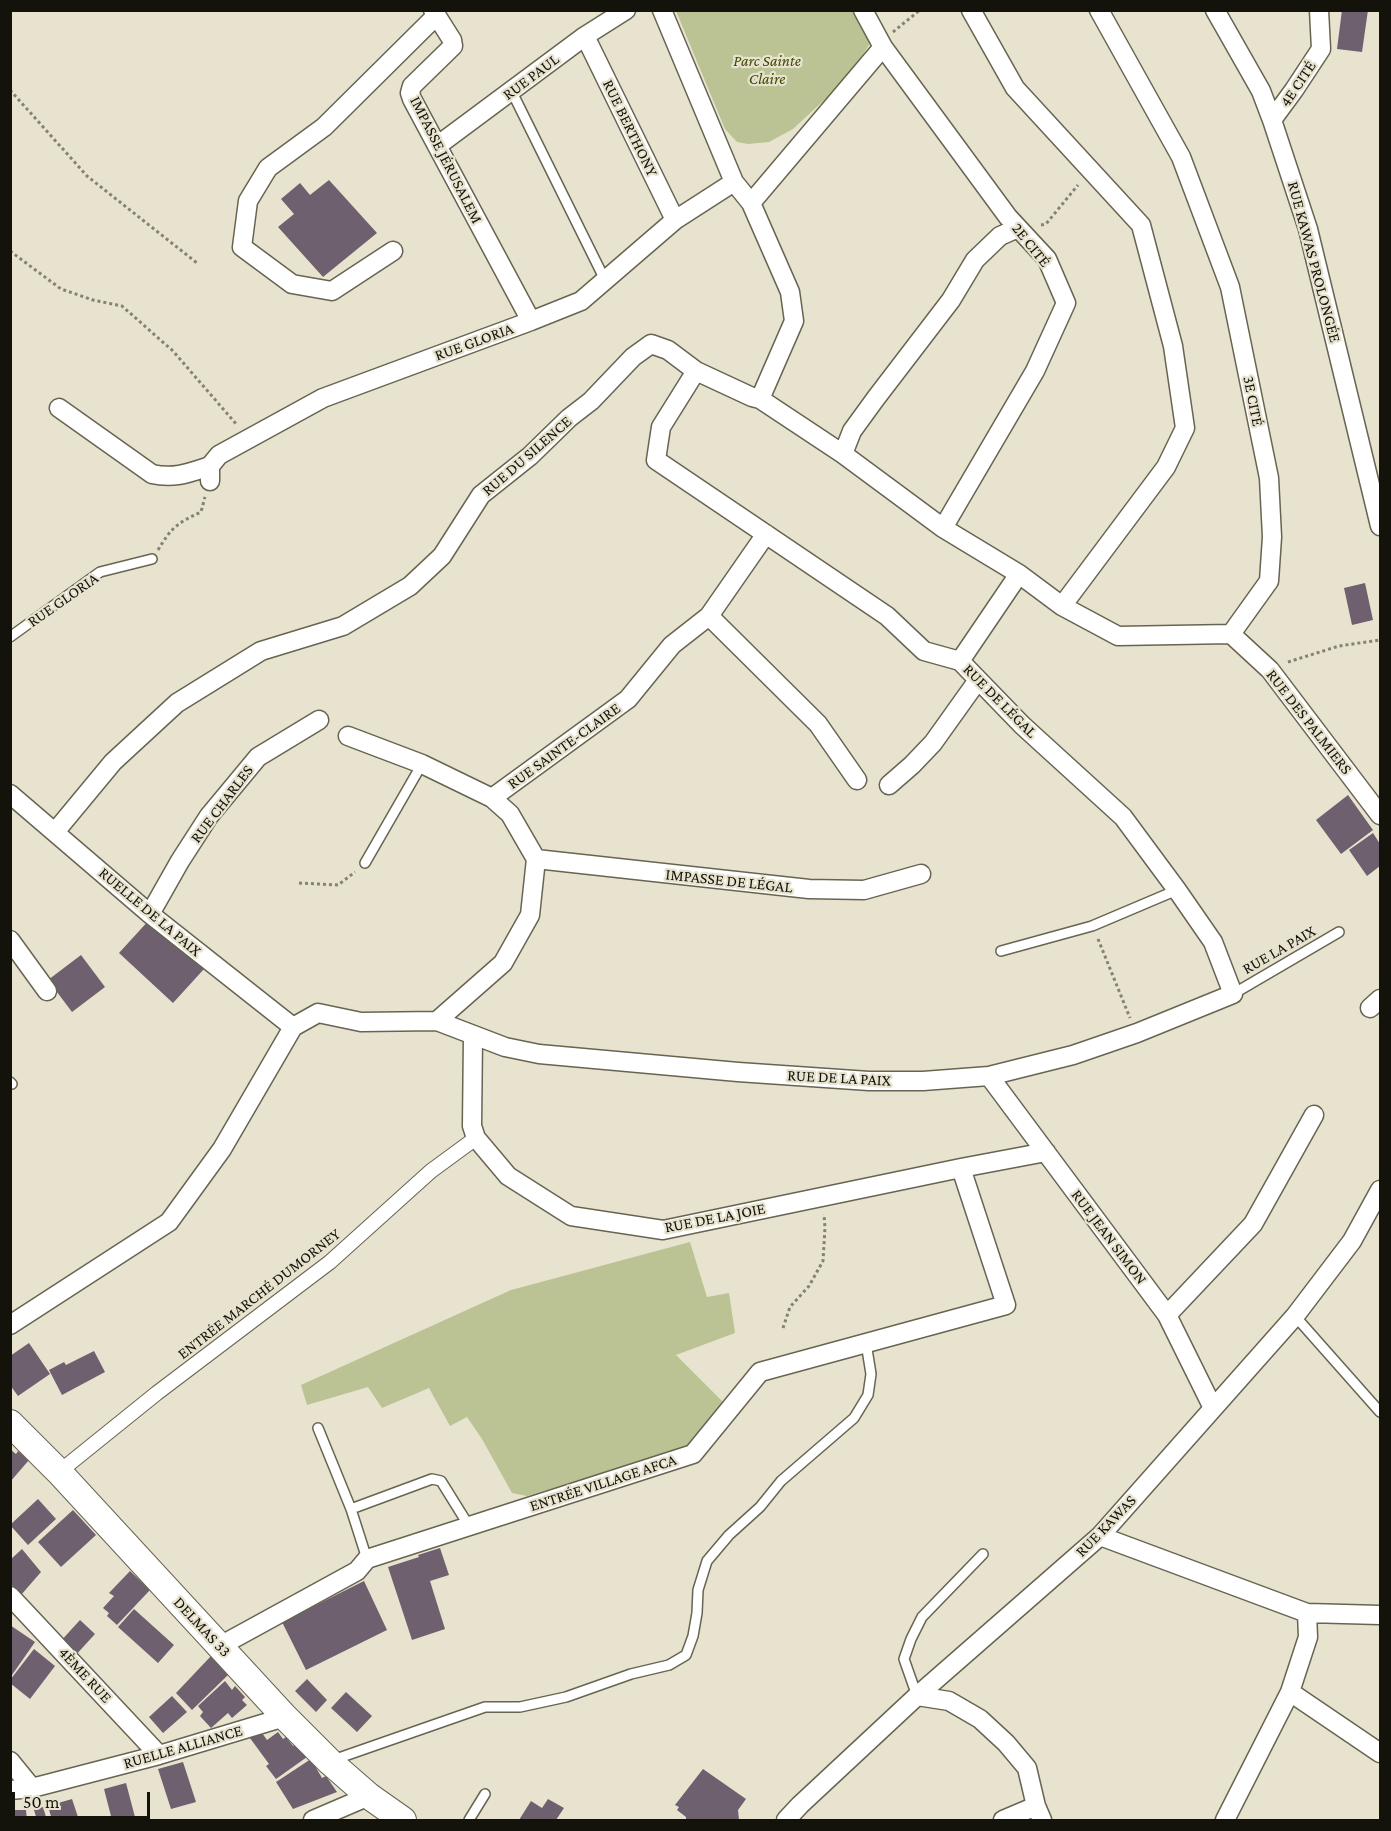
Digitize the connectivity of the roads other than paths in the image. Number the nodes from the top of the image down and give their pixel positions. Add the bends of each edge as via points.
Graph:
1 (626, 10) edge
2 (662, 10) edge
3 (863, 10) edge
4 (971, 10) edge
5 (1099, 10) edge
6 (1215, 10) edge
7 (1319, 10) edge
8 (435, 13) edge
9 (585, 36) junction
10 (883, 47) junction
11 (512, 92) junction
12 (1272, 120) junction
13 (437, 146) junction
14 (734, 182) junction
15 (751, 203) junction
16 (675, 220) junction
17 (1018, 228) junction
18 (393, 251) dead end
19 (604, 280) junction
20 (531, 321) junction
21 (696, 371) junction
22 (756, 398) junction
23 (59, 408) dead end
24 (843, 454) junction
25 (1380, 526) edge
26 (943, 528) junction
27 (766, 534) junction
28 (152, 559) road end
29 (1019, 574) junction
30 (1062, 606) junction
31 (709, 616) junction
32 (1231, 634) junction
33 (10, 637) edge
34 (960, 661) junction
35 (978, 680) junction
36 (319, 720) dead end
37 (348, 736) dead end
38 (422, 764) junction
39 (856, 780) dead end
40 (889, 785) dead end
41 (10, 794) edge
42 (492, 798) junction
43 (1380, 815) edge
44 (56, 832) junction
45 (536, 859) junction
46 (365, 863) road end
47 (921, 874) dead end
48 (1177, 890) junction
49 (150, 914) junction
50 (1339, 932) dead end
51 (10, 940) edge
52 (1001, 951) dead end
53 (47, 991) dead end
54 (1233, 994) junction
55 (437, 1021) junction
56 (292, 1027) junction
57 (473, 1036) junction
58 (989, 1076) junction
59 (1314, 1115) dead end
60 (476, 1138) junction
61 (1046, 1152) junction
62 (962, 1168) junction
63 (1380, 1190) edge
64 (1167, 1315) junction
65 (1295, 1316) junction
66 (10, 1325) edge
67 (867, 1343) junction
68 (1213, 1408) junction
69 (1380, 1412) edge
70 (10, 1423) edge
71 (318, 1428) dead end
72 (59, 1472) junction
73 (351, 1509) junction
74 (469, 1526) junction
75 (1100, 1536) junction
76 (983, 1554) dead end
77 (367, 1559) junction
78 (10, 1596) edge
79 (1307, 1613) junction
80 (1380, 1615) edge
81 (220, 1646) junction
82 (1290, 1692) junction
83 (917, 1696) junction
84 (285, 1717) junction
85 (1380, 1752) edge
86 (159, 1755) junction
87 (10, 1761) edge
88 (330, 1762) junction
89 (32, 1788) junction
90 (10, 1790) edge
91 (485, 1794) dead end
92 (369, 1796) junction
93 (1039, 1813) edge
94 (1229, 1819) edge
95 (313, 1821) edge
96 (403, 1821) edge
97 (469, 1821) edge
98 (786, 1821) edge
99 (1003, 1821) edge

1 - 9 street, RUE PAUL
2 - 14 street
3 - 10 street, 2E CITÉ
4 - 30 street via 1015,88 1142,225 1173,346 1185,428 1166,467
5 - 32 street, 3E CITÉ via 1180,157 1230,287 1269,478 1272,537 1269,581
6 - 12 street, RUE KAWAS PROLONGÉE via 1261,92
7 - 12 street, 4E CITÉ via 1321,49
8 - 13 street, IMPASSE JÉRUSALEM via 453,46 412,86 410,93
8 - 18 street via 324,127 268,168 248,201 242,247 292,284 332,291
9 - 11 street, RUE PAUL
9 - 16 street, RUE BERTHONY
10 - 15 street
10 - 17 street, 2E CITÉ
11 - 13 street, RUE PAUL
11 - 19 lane
12 - 25 street, RUE KAWAS PROLONGÉE via 1308,229
13 - 20 street, IMPASSE JÉRUSALEM
14 - 15 street
14 - 16 street, RUE GLORIA
15 - 22 street via 790,292 794,321
16 - 19 street, RUE GLORIA
17 - 24 street via 1000,236 975,261 951,300 852,431
17 - 26 street, 2E CITÉ via 1047,260 1066,303 1035,371
19 - 20 street, RUE GLORIA via 581,301
20 - 23 street, RUE GLORIA via 323,398 219,455 210,474 152,474
21 - 22 street
21 - 27 street, RUE DE LÉGAL via 661,427 656,460
21 - 44 street, RUE DU SILENCE via 668,350 651,344 482,495 442,556 410,586 343,626 261,651 177,704 113,762
22 - 24 street
24 - 26 street
26 - 29 street
27 - 31 street, RUE SAINTE-CLAIRE
27 - 34 street, RUE DE LÉGAL via 887,616 924,651
28 - 33 lane, RUE GLORIA via 100,572
29 - 30 street
29 - 34 street
30 - 32 street via 1118,636
31 - 39 street via 818,724
31 - 42 street, RUE SAINTE-CLAIRE via 672,645 628,699
32 - 43 street, RUE DES PALMIERS via 1270,670
34 - 35 street, RUE DE LÉGAL
35 - 40 street via 933,742
35 - 48 street, RUE DE LÉGAL via 1123,817
36 - 49 street, RUE CHARLES via 258,757 209,816
37 - 38 street
38 - 42 street
38 - 46 lane
41 - 44 street, RUELLE DE LA PAIX
42 - 45 street, RUE SAINTE-CLAIRE via 510,814
44 - 49 street, RUELLE DE LA PAIX
45 - 47 street, IMPASSE DE LÉGAL via 809,889 864,890
45 - 55 street via 530,915 503,963
48 - 52 lane via 1092,926
48 - 54 street, RUE DE LÉGAL via 1213,942
49 - 56 street, RUELLE DE LA PAIX
50 - 54 lane, RUE LA PAIX
51 - 53 street
54 - 58 street, RUE DE LA PAIX via 1073,1055
55 - 56 street via 362,1022 318,1013
55 - 57 street, RUE DE LA PAIX
56 - 66 street via 222,1149 169,1222
57 - 58 street, RUE DE LA PAIX via 539,1054 738,1072 869,1081
57 - 60 street via 472,1126
58 - 61 street, RUE JEAN SIMON
59 - 64 street via 1252,1224
60 - 62 street, RUE DE LA JOIE via 508,1176 571,1216 663,1230
60 - 72 street, ENTRÉE MARCHÉ DUMORNEY via 431,1171 330,1262
61 - 62 street, RUE DE LA JOIE
61 - 64 street, RUE JEAN SIMON
62 - 67 street, ENTRÉE VILLAGE AFCA via 1006,1305
63 - 65 street, RUE KAWAS via 1352,1241
64 - 68 street, RUE JEAN SIMON
65 - 68 street, RUE KAWAS
65 - 69 lane
67 - 74 street, ENTRÉE VILLAGE AFCA via 760,1372 693,1454
67 - 88 lane via 871,1374 868,1395 854,1418 782,1481 707,1561 686,1655 669,1665 566,1697 520,1707 485,1707
68 - 75 street, RUE KAWAS
70 - 72 main road, DELMAS 33
71 - 73 lane
72 - 81 main road, DELMAS 33
73 - 74 lane via 432,1479 441,1481
73 - 77 lane
74 - 77 street, ENTRÉE VILLAGE AFCA
75 - 79 street
75 - 83 street, RUE KAWAS
76 - 83 lane via 922,1617 911,1638 904,1659
77 - 81 street, ENTRÉE VILLAGE AFCA via 357,1570
78 - 86 street, 4ÈME RUE
79 - 80 street
79 - 82 street via 1308,1637
81 - 84 main road, DELMAS 33
82 - 85 street
82 - 94 street
83 - 93 street via 949,1701 980,1719 1006,1743 1027,1768
83 - 98 street, RUE KAWAS
84 - 86 street, RUELLE ALLIANCE
84 - 88 main road, DELMAS 33
86 - 89 street, RUELLE ALLIANCE
87 - 89 street
88 - 92 main road, DELMAS 33
89 - 90 street, RUELLE ALLIANCE
91 - 97 lane
92 - 95 street
92 - 96 main road, DELMAS 33
93 - 99 street

